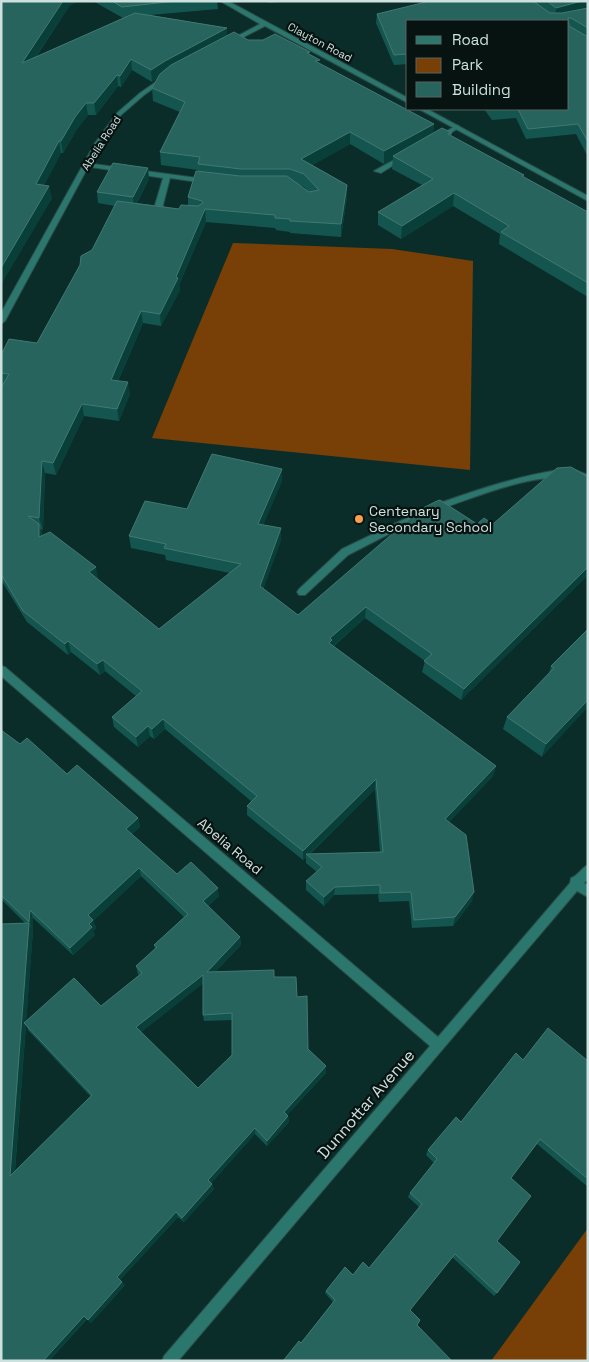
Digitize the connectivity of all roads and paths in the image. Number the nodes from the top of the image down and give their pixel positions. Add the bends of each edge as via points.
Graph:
1 (223, 1) edge
2 (264, 24) junction
3 (221, 47) edge
4 (169, 75) edge
5 (406, 100) edge
6 (424, 110) edge
7 (457, 127) junction
8 (433, 140) edge
9 (410, 154) edge
10 (86, 165) junction
11 (378, 171) dead end
12 (167, 177) junction
13 (213, 182) edge
14 (588, 199) edge
15 (182, 213) edge
16 (1, 321) edge
17 (588, 478) edge
18 (302, 592) dead end
19 (1, 670) edge
20 (588, 870) edge
21 (575, 882) junction
22 (588, 892) edge
23 (438, 1045) junction
24 (169, 1361) edge

1 - 2 street, Clayton Road
2 - 3 street
2 - 5 street, Clayton Road
4 - 10 street, Abelia Road via 119,114
6 - 7 street
7 - 8 street
7 - 14 street
9 - 11 street
10 - 12 street
10 - 16 street, Abelia Road
12 - 13 street
12 - 15 street via 159,208
17 - 18 street via 577,473 530,478 432,508 345,552
19 - 23 street, Abelia Road
20 - 21 street, Dunnottar Avenue
21 - 22 street
21 - 23 street, Dunnottar Avenue
23 - 24 street, Dunnottar Avenue

